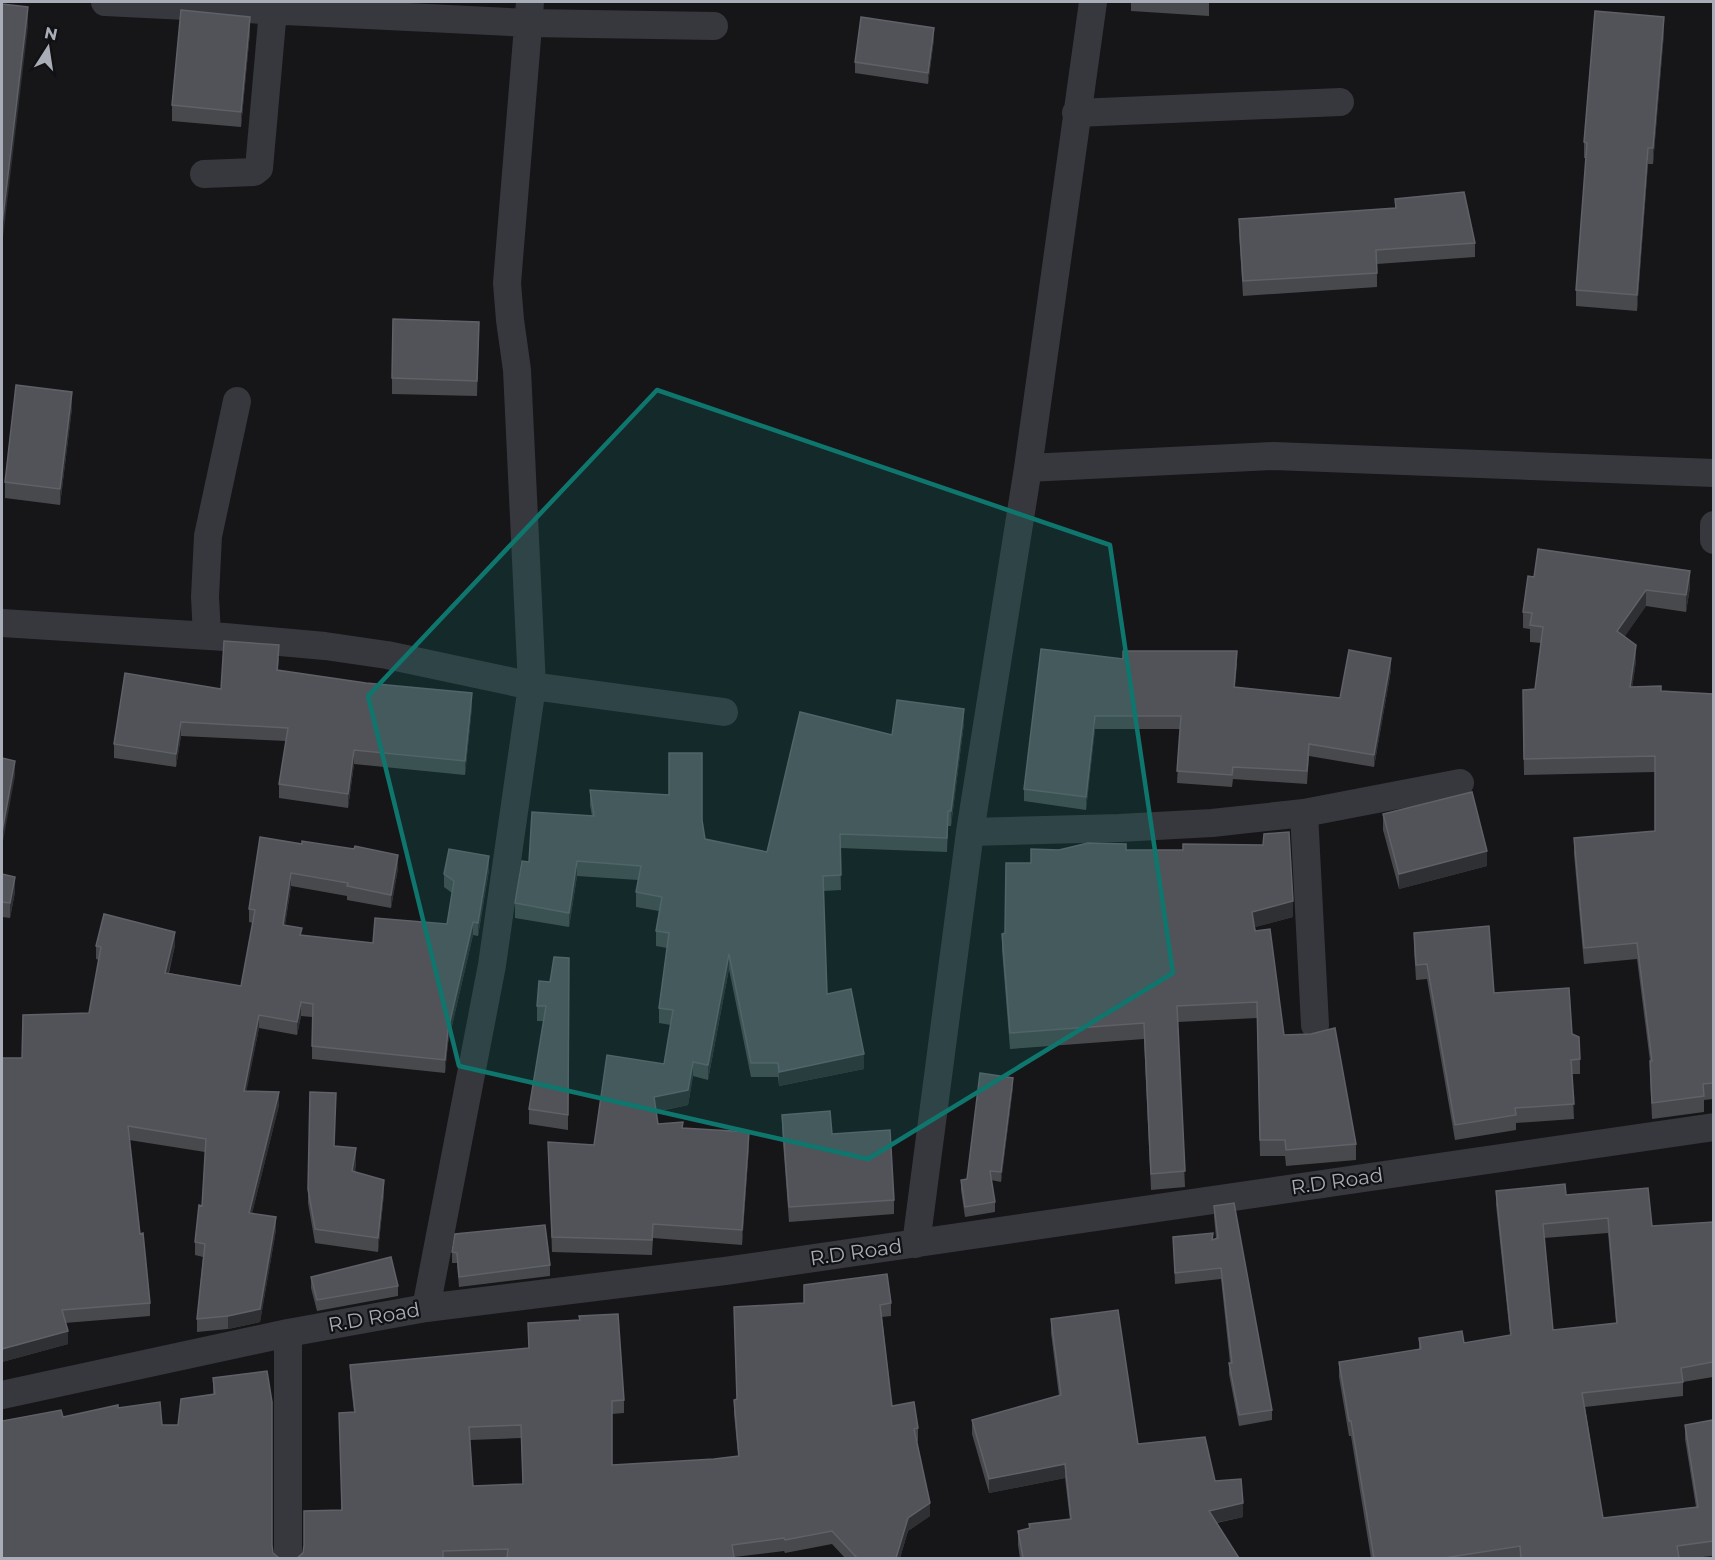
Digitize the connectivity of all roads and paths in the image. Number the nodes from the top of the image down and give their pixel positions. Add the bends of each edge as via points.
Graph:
1 (105, 2) edge
2 (1093, 2) edge
3 (273, 10) junction
4 (530, 12) edge
5 (714, 26) dead end
6 (1340, 102) dead end
7 (1076, 113) junction
8 (204, 174) dead end
9 (237, 401) dead end
10 (1028, 468) junction
11 (1713, 474) edge
12 (1713, 525) edge
13 (1713, 540) edge
14 (2, 623) edge
15 (207, 635) junction
16 (532, 686) junction
17 (724, 712) dead end
18 (1460, 783) dead end
19 (1304, 813) junction
20 (970, 831) junction
21 (1315, 1025) dead end
22 (1713, 1127) edge
23 (916, 1244) junction
24 (426, 1308) junction
25 (288, 1333) junction
26 (2, 1395) edge
27 (288, 1558) edge

1 - 3 street
2 - 7 street
3 - 4 street
3 - 8 street via 259,168 254,172
4 - 5 street
4 - 16 street via 507,283 517,370
6 - 7 street
7 - 10 street
9 - 15 street via 208,536 204,597
10 - 11 street via 1274,456
10 - 20 street
12 - 13 street
14 - 15 street
15 - 16 street via 387,655
16 - 17 street
16 - 24 street via 492,965
18 - 19 street
19 - 20 street via 1160,826
19 - 21 street
20 - 23 street
22 - 23 street, R.D Road
23 - 24 street, R.D Road
24 - 25 street, R.D Road
25 - 26 street, R.D Road
25 - 27 street

